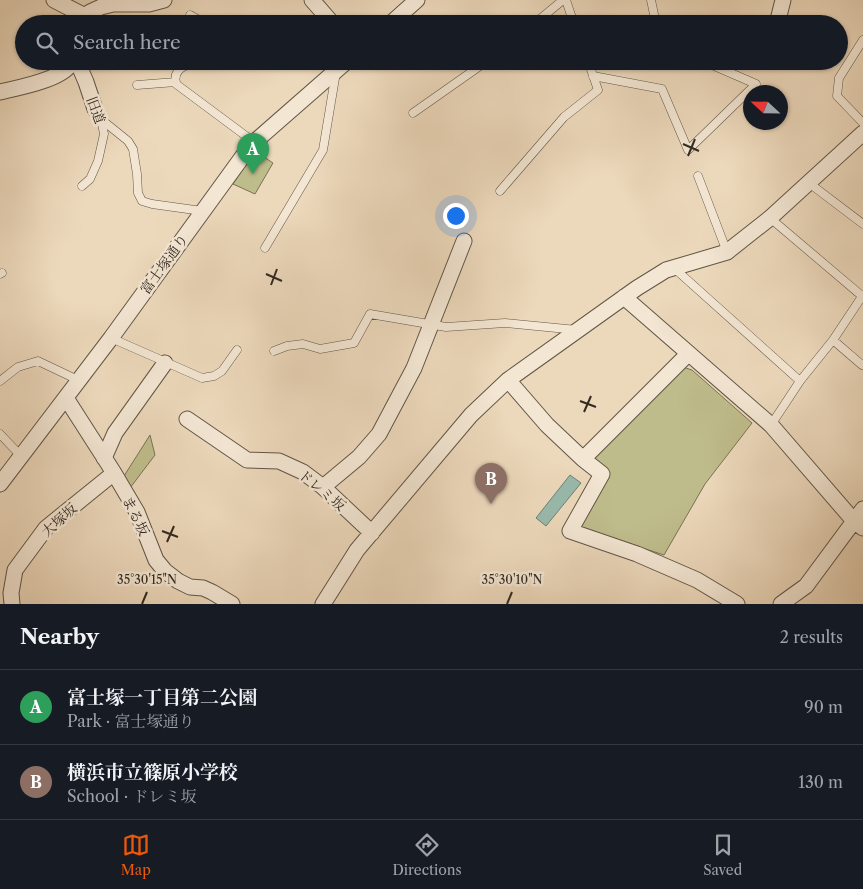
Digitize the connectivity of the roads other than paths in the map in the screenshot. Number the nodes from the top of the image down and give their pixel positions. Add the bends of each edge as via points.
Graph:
1 (54, 0) edge
2 (164, 0) edge
3 (312, 0) edge
4 (417, 0) edge
5 (565, 0) edge
6 (651, 0) edge
7 (783, 0) edge
8 (76, 15) edge
9 (88, 15) edge
10 (325, 15) edge
11 (400, 15) edge
12 (546, 15) edge
13 (571, 15) edge
14 (654, 15) edge
15 (780, 15) edge
16 (863, 40) edge
17 (848, 64) edge
18 (66, 70) edge
19 (81, 70) edge
20 (179, 70) edge
21 (337, 70) edge
22 (341, 70) edge
23 (473, 70) edge
24 (591, 70) edge
25 (723, 70) edge
26 (844, 70) edge
27 (593, 76) junction
28 (176, 82) junction
29 (137, 85) dead end
30 (0, 92) edge
31 (413, 113) dead end
32 (98, 115) junction
33 (863, 123) edge
34 (863, 133) edge
35 (254, 142) junction
36 (698, 176) dead end
37 (809, 183) junction
38 (82, 186) dead end
39 (500, 191) dead end
40 (202, 211) junction
41 (770, 218) junction
42 (863, 224) edge
43 (464, 241) dead end
44 (265, 248) dead end
45 (727, 252) junction
46 (674, 268) junction
47 (863, 295) edge
48 (624, 297) junction
49 (431, 325) junction
50 (578, 330) junction
51 (112, 338) junction
52 (834, 340) junction
53 (237, 350) dead end
54 (274, 351) dead end
55 (688, 354) junction
56 (165, 363) junction
57 (863, 364) edge
58 (78, 380) junction
59 (508, 380) junction
60 (0, 381) edge
61 (800, 381) junction
62 (66, 398) junction
63 (187, 419) dead end
64 (771, 425) junction
65 (0, 434) edge
66 (22, 456) junction
67 (104, 458) junction
68 (583, 459) junction
69 (114, 473) junction
70 (0, 484) edge
71 (323, 487) junction
72 (863, 508) edge
73 (858, 524) edge
74 (372, 533) junction
75 (12, 604) edge
76 (232, 604) edge
77 (323, 604) edge
78 (737, 604) edge
79 (781, 604) edge

1 - 8 street
2 - 9 street via 149,4 114,4
3 - 10 street
4 - 11 street
5 - 12 lane
5 - 13 lane
6 - 14 lane
7 - 15 street
16 - 17 lane
18 - 30 street via 57,76
19 - 32 street, 旧道
20 - 28 lane
21 - 35 street, 富士塚通り
22 - 44 lane via 323,150
23 - 31 lane
24 - 27 lane
25 - 27 lane via 756,84 688,150 662,90
26 - 33 lane via 839,78 837,96
27 - 39 lane via 598,90 564,117
28 - 29 lane
28 - 35 lane
32 - 38 lane, 旧道 via 104,134 98,161 90,179
32 - 40 lane via 133,150 138,193 142,201
34 - 37 street
35 - 40 street, 富士塚通り
36 - 45 lane
37 - 41 street
37 - 42 lane
40 - 51 street, 富士塚通り
41 - 45 street
41 - 47 lane
43 - 49 street
45 - 46 street
46 - 48 street
46 - 61 lane
47 - 52 lane
48 - 50 street
48 - 55 street
49 - 50 lane via 505,323
49 - 54 lane via 370,314 354,343 320,349 303,344
49 - 71 street via 414,368 379,434
50 - 59 street
51 - 56 lane
51 - 58 street, 富士塚通り
52 - 57 lane
52 - 61 lane
53 - 56 lane via 222,371 214,376 202,378
55 - 64 street
55 - 68 street
56 - 67 street via 115,433
58 - 60 lane via 38,361 18,367
58 - 62 street, 富士塚通り
59 - 68 street via 547,425
59 - 74 street via 471,415
61 - 64 lane
62 - 66 street, 富士塚通り
62 - 67 street, まる坂
63 - 71 street, ドレミ坂 via 247,460 279,461 303,472
64 - 73 street
65 - 66 lane
66 - 70 street, 富士塚通り
67 - 69 street, まる坂
68 - 78 street via 602,474 570,531 637,554 697,580
69 - 75 street, 大塚坂 via 46,528 15,570
69 - 76 street, まる坂 via 137,512 156,560 165,572 190,587 212,592
71 - 74 street, ドレミ坂
72 - 73 street
73 - 79 street via 806,586
74 - 77 street via 357,550

